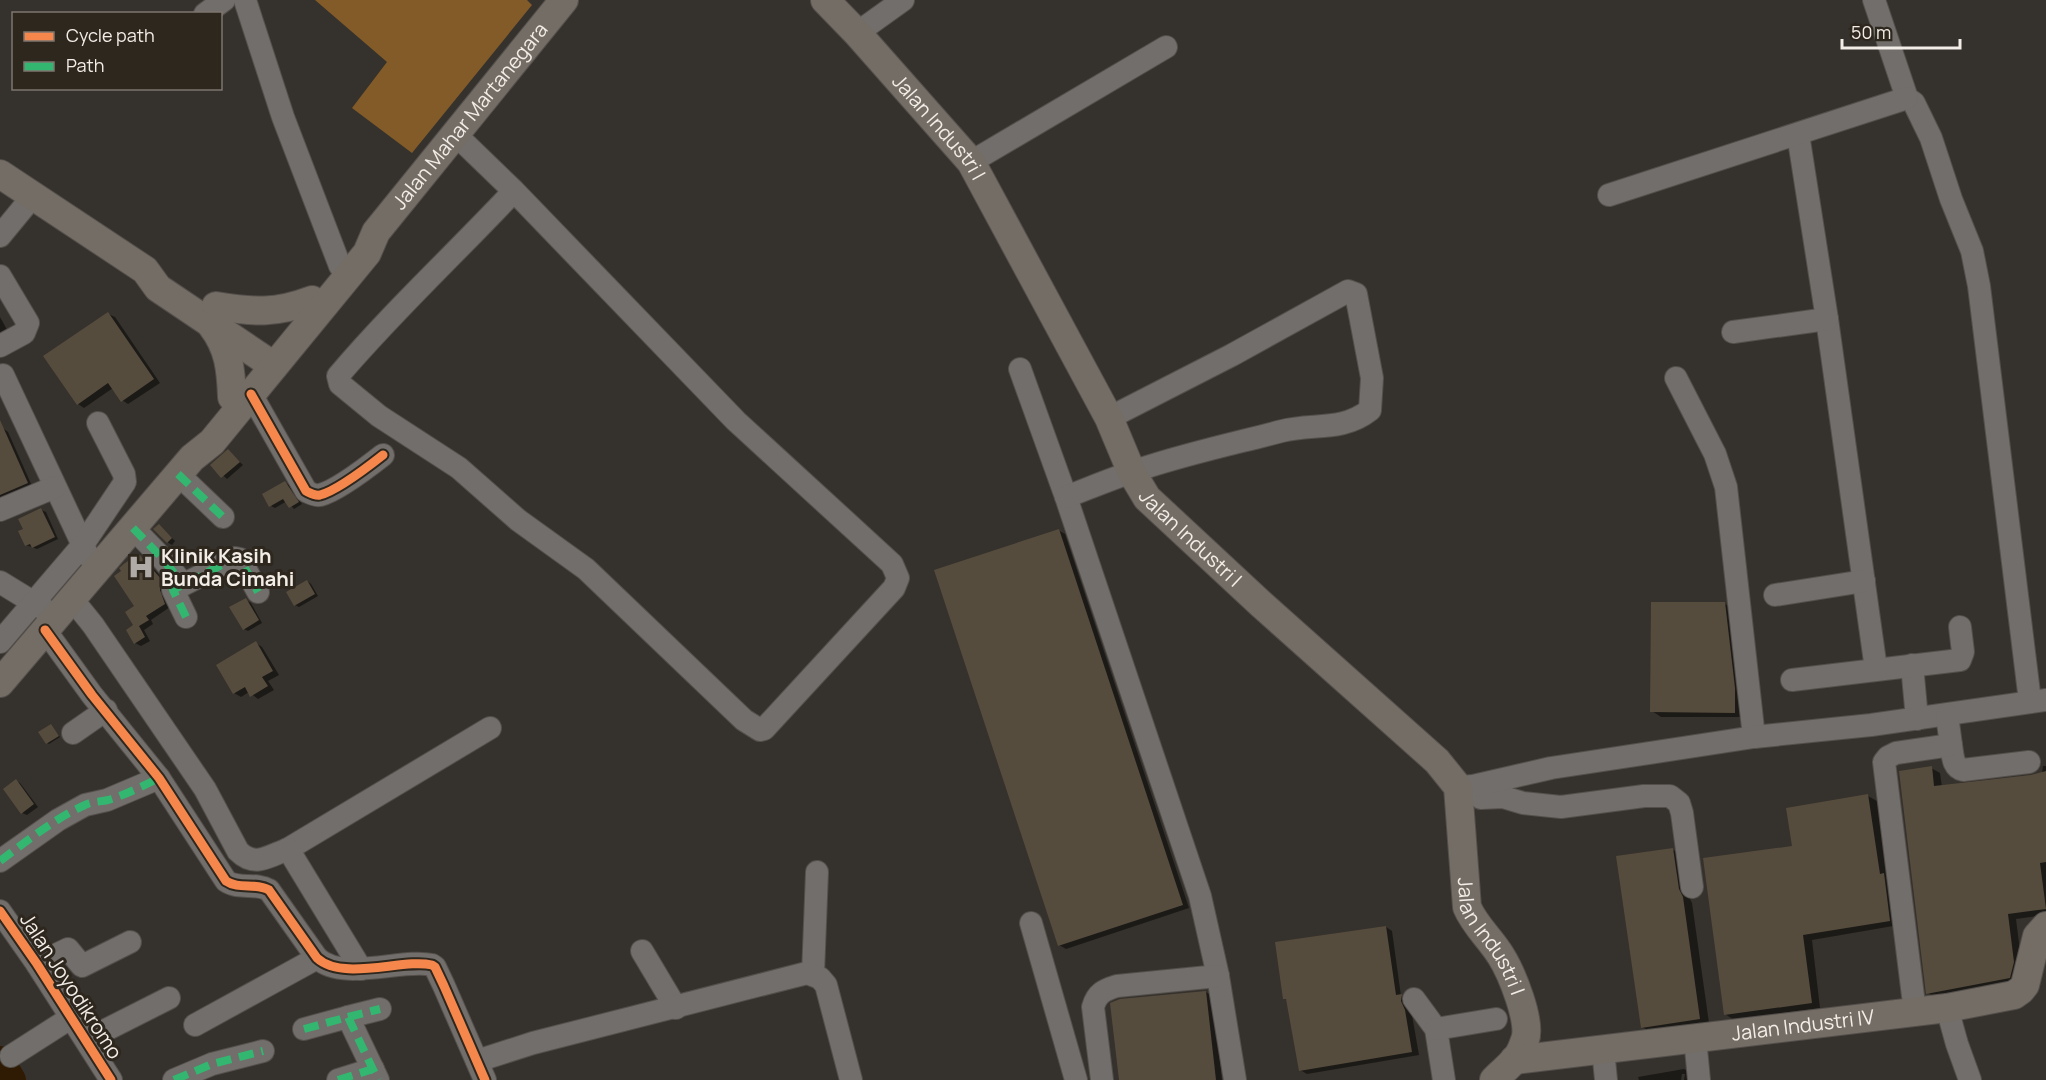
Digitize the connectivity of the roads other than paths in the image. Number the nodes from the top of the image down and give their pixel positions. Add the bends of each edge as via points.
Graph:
1 (224, 0) edge
2 (245, 0) edge
3 (564, 0) edge
4 (825, 0) edge
5 (903, 0) edge
6 (1874, 0) edge
7 (209, 12) edge
8 (856, 33) junction
9 (1166, 47) dead end
10 (1907, 98) junction
11 (455, 134) junction
12 (1798, 134) junction
13 (971, 162) junction
14 (2, 170) edge
15 (514, 191) junction
16 (1609, 195) dead end
17 (33, 196) junction
18 (376, 232) junction
19 (0, 237) edge
20 (340, 266) junction
21 (0, 276) edge
22 (312, 300) junction
23 (211, 313) junction
24 (1827, 319) junction
25 (1733, 332) dead end
26 (0, 346) edge
27 (274, 355) junction
28 (1020, 369) dead end
29 (3, 375) dead end
30 (1676, 378) dead end
31 (241, 396) junction
32 (9, 412) edge
33 (1108, 418) junction
34 (98, 423) dead end
35 (383, 455) dead end
36 (185, 466) junction
37 (1132, 472) junction
38 (55, 487) junction
39 (1066, 497) junction
40 (0, 510) edge
41 (223, 517) dead end
42 (133, 528) junction
43 (91, 556) junction
44 (1864, 581) junction
45 (0, 582) edge
46 (183, 584) junction
47 (258, 592) dead end
48 (1775, 595) dead end
49 (51, 612) junction
50 (186, 617) dead end
51 (1960, 627) dead end
52 (0, 642) edge
53 (1912, 664) junction
54 (1876, 669) junction
55 (1792, 680) dead end
56 (0, 682) edge
57 (2038, 700) edge
58 (106, 710) junction
59 (1947, 715) junction
60 (1917, 719) junction
61 (490, 728) dead end
62 (73, 733) dead end
63 (1754, 736) junction
64 (1951, 745) junction
65 (2029, 762) dead end
66 (159, 778) junction
67 (1465, 787) junction
68 (288, 849) junction
69 (0, 861) edge
70 (817, 872) dead end
71 (1692, 887) dead end
72 (0, 911) edge
73 (1031, 923) dead end
74 (2046, 926) edge
75 (130, 942) dead end
76 (642, 951) dead end
77 (317, 958) junction
78 (37, 964) junction
79 (361, 969) junction
80 (813, 974) junction
81 (1218, 976) junction
82 (1913, 996) dead end
83 (169, 998) dead end
84 (1414, 999) dead end
85 (676, 1008) junction
86 (1947, 1008) junction
87 (380, 1009) dead end
88 (72, 1017) junction
89 (348, 1017) junction
90 (1496, 1019) dead end
91 (195, 1025) dead end
92 (304, 1029) dead end
93 (1436, 1029) junction
94 (1695, 1038) junction
95 (86, 1040) junction
96 (1603, 1049) junction
97 (263, 1051) dead end
98 (11, 1056) dead end
99 (1514, 1060) junction
100 (481, 1071) edge
101 (375, 1075) edge
102 (111, 1080) edge
103 (174, 1080) edge
104 (338, 1080) edge
105 (851, 1080) edge
106 (1076, 1080) edge
107 (1102, 1080) edge
108 (1235, 1080) edge
109 (1444, 1080) edge
110 (1494, 1080) edge
111 (1606, 1080) edge
112 (1700, 1080) edge
113 (1970, 1080) edge

1 - 7 street
2 - 20 street via 283,117
3 - 11 main road, Jalan Mahar Martanegara
4 - 8 main road, Jalan Industri I
5 - 8 street
6 - 10 street
8 - 13 main road, Jalan Industri I
9 - 13 street
10 - 12 street
10 - 57 street via 1914,103 1930,138 1972,251
11 - 15 street
11 - 18 main road, Jalan Mahar Martanegara
12 - 16 street
12 - 24 street
13 - 33 main road, Jalan Industri I
14 - 17 main road
15 - 15 street via 736,422 892,564 897,578 894,588 764,729 744,720 586,569 518,520 459,468 379,416 340,384 338,376 365,345
17 - 19 street
17 - 23 main road via 145,270 158,288
18 - 20 main road, Jalan Mahar Martanegara via 356,245
18 - 27 main road, Jalan Mahar Martanegara via 367,253
20 - 22 main road, Jalan Mahar Martanegara
21 - 26 street via 28,323 24,333
22 - 23 main road via 254,312
22 - 27 main road, Jalan Mahar Martanegara
23 - 27 main road
23 - 31 main road
24 - 25 street
24 - 44 street
27 - 31 main road, Jalan Mahar Martanegara
28 - 39 street
29 - 32 street
30 - 63 street via 1726,487
31 - 35 street via 310,494 320,495 352,478
31 - 36 main road, Jalan Mahar Martanegara via 202,434
32 - 38 street
33 - 37 main road, Jalan Industri I
33 - 37 street via 1348,291 1356,294 1372,378 1370,410 1341,425 1286,430
34 - 43 street via 125,482
36 - 41 street
36 - 42 main road, Jalan Mahar Martanegara
37 - 39 street
37 - 67 main road, Jalan Industri I via 1146,498
38 - 40 street
38 - 43 street
39 - 81 street via 1200,896
42 - 43 main road, Jalan Mahar Martanegara
42 - 46 street
43 - 49 main road, Jalan Mahar Martanegara
43 - 49 street
44 - 48 street
44 - 54 street
45 - 49 street
46 - 47 street via 237,557
46 - 50 street via 173,590
49 - 52 street
49 - 56 main road, Jalan Mahar Martanegara
49 - 58 street via 92,695
49 - 68 street via 93,625 205,789 238,851 246,859 256,861
51 - 53 street via 1960,660
53 - 54 street
53 - 60 street
54 - 55 street
57 - 59 street
58 - 62 street
58 - 66 street
59 - 60 street
59 - 64 street
60 - 63 street
61 - 68 street
63 - 67 street via 1551,768
64 - 65 street via 1954,764 1963,770
64 - 82 street via 1896,753 1884,762
66 - 69 street via 76,810
66 - 77 street via 221,876 231,885 269,890
67 - 71 street via 1481,798 1503,797 1561,807 1670,796 1679,803 1682,813
67 - 99 main road, Jalan Industri I via 1467,906 1472,919 1502,957 1526,1021 1526,1037
68 - 79 street
70 - 80 street
72 - 78 street, Jalan Joyodikromo
73 - 106 street
74 - 86 main road, Jalan Industri IV via 2037,936 2025,985 2020,990
75 - 78 street via 82,966 68,949
76 - 85 street
77 - 79 street via 328,965
77 - 91 street
78 - 88 street, Jalan Joyodikromo
79 - 100 street via 432,965
80 - 85 street
80 - 105 street via 826,985
81 - 107 street via 1102,991 1093,1007
81 - 108 street
83 - 95 street
84 - 93 street
85 - 100 street via 533,1042
86 - 94 main road, Jalan Industri IV
86 - 113 street
87 - 89 street
88 - 95 street, Jalan Joyodikromo
88 - 98 street
89 - 92 street
89 - 101 street
90 - 93 street
93 - 109 street
94 - 96 main road, Jalan Industri IV
94 - 112 street
95 - 102 street, Jalan Joyodikromo
96 - 99 main road, Jalan Industri IV
96 - 111 street
97 - 103 street via 212,1064
99 - 110 main road
101 - 104 street

